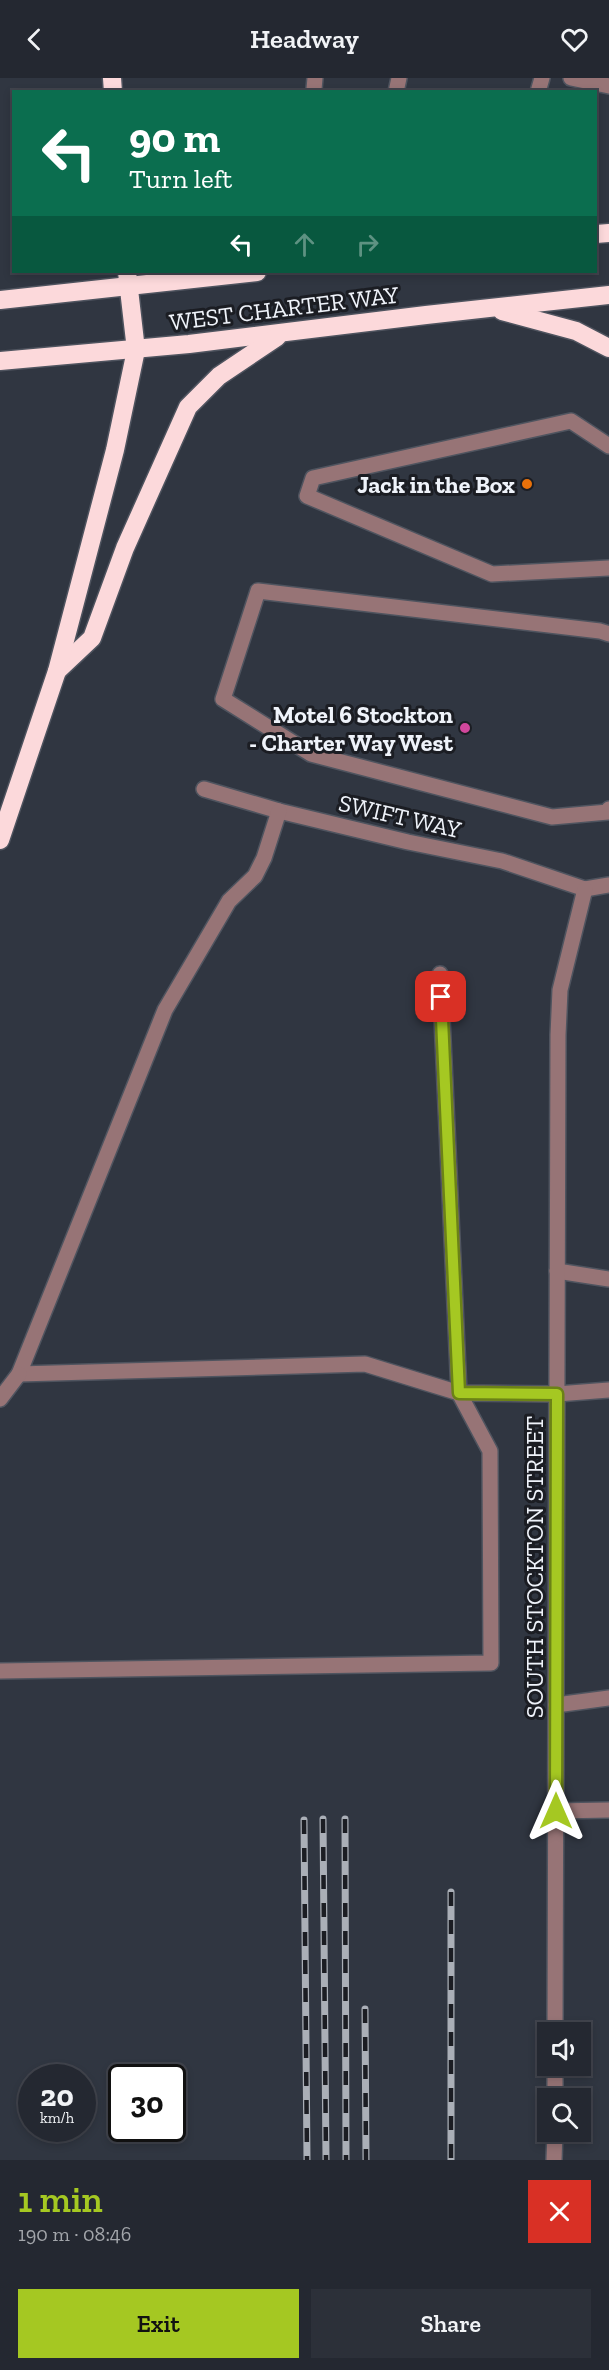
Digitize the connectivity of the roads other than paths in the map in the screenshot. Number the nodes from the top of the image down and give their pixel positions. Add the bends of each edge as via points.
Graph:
1 (572, 78) edge
2 (609, 86) edge
3 (235, 273) edge
4 (127, 278) edge
5 (609, 296) edge
6 (0, 300) edge
7 (492, 308) junction
8 (281, 334) junction
9 (609, 348) edge
10 (136, 350) junction
11 (0, 361) edge
12 (609, 446) edge
13 (609, 568) edge
14 (609, 634) edge
15 (57, 671) junction
16 (204, 789) dead end
17 (609, 809) edge
18 (279, 811) junction
19 (0, 840) edge
20 (609, 885) edge
21 (585, 889) junction
22 (440, 974) dead end
23 (557, 1271) junction
24 (609, 1279) edge
25 (19, 1374) junction
26 (609, 1390) edge
27 (459, 1393) junction
28 (557, 1394) junction
29 (0, 1399) edge
30 (0, 1671) edge
31 (609, 1698) edge
32 (556, 1705) junction
33 (609, 1810) edge
34 (556, 1811) junction
35 (555, 2022) edge
36 (555, 2142) edge
37 (554, 2160) edge

1 - 2 street
3 - 4 highway, WEST CHARTER WAY
4 - 6 highway, WEST CHARTER WAY
4 - 10 highway
5 - 7 highway, WEST CHARTER WAY
7 - 8 highway, WEST CHARTER WAY
7 - 9 highway via 576,331
8 - 10 highway, WEST CHARTER WAY
8 - 15 highway via 219,376 188,407 125,548 92,638
10 - 11 highway, WEST CHARTER WAY
10 - 15 highway via 116,450
12 - 13 street via 571,421 313,477 307,496 492,574
14 - 17 street via 258,591 223,699 311,754 552,817
15 - 19 highway
16 - 18 street, SWIFT WAY
18 - 21 street, SWIFT WAY via 502,861
18 - 25 street via 255,876 230,901 165,1010
20 - 21 street
21 - 23 street, SOUTH STOCKTON STREET via 560,990
22 - 27 street
23 - 24 street
23 - 28 street, SOUTH STOCKTON STREET
25 - 27 street via 365,1364
25 - 29 street
26 - 28 street
27 - 28 street
27 - 30 street via 490,1451 491,1663
28 - 32 street, SOUTH STOCKTON STREET
31 - 32 street
32 - 34 street, SOUTH STOCKTON STREET
33 - 34 street
34 - 35 street, SOUTH STOCKTON STREET
36 - 37 street

